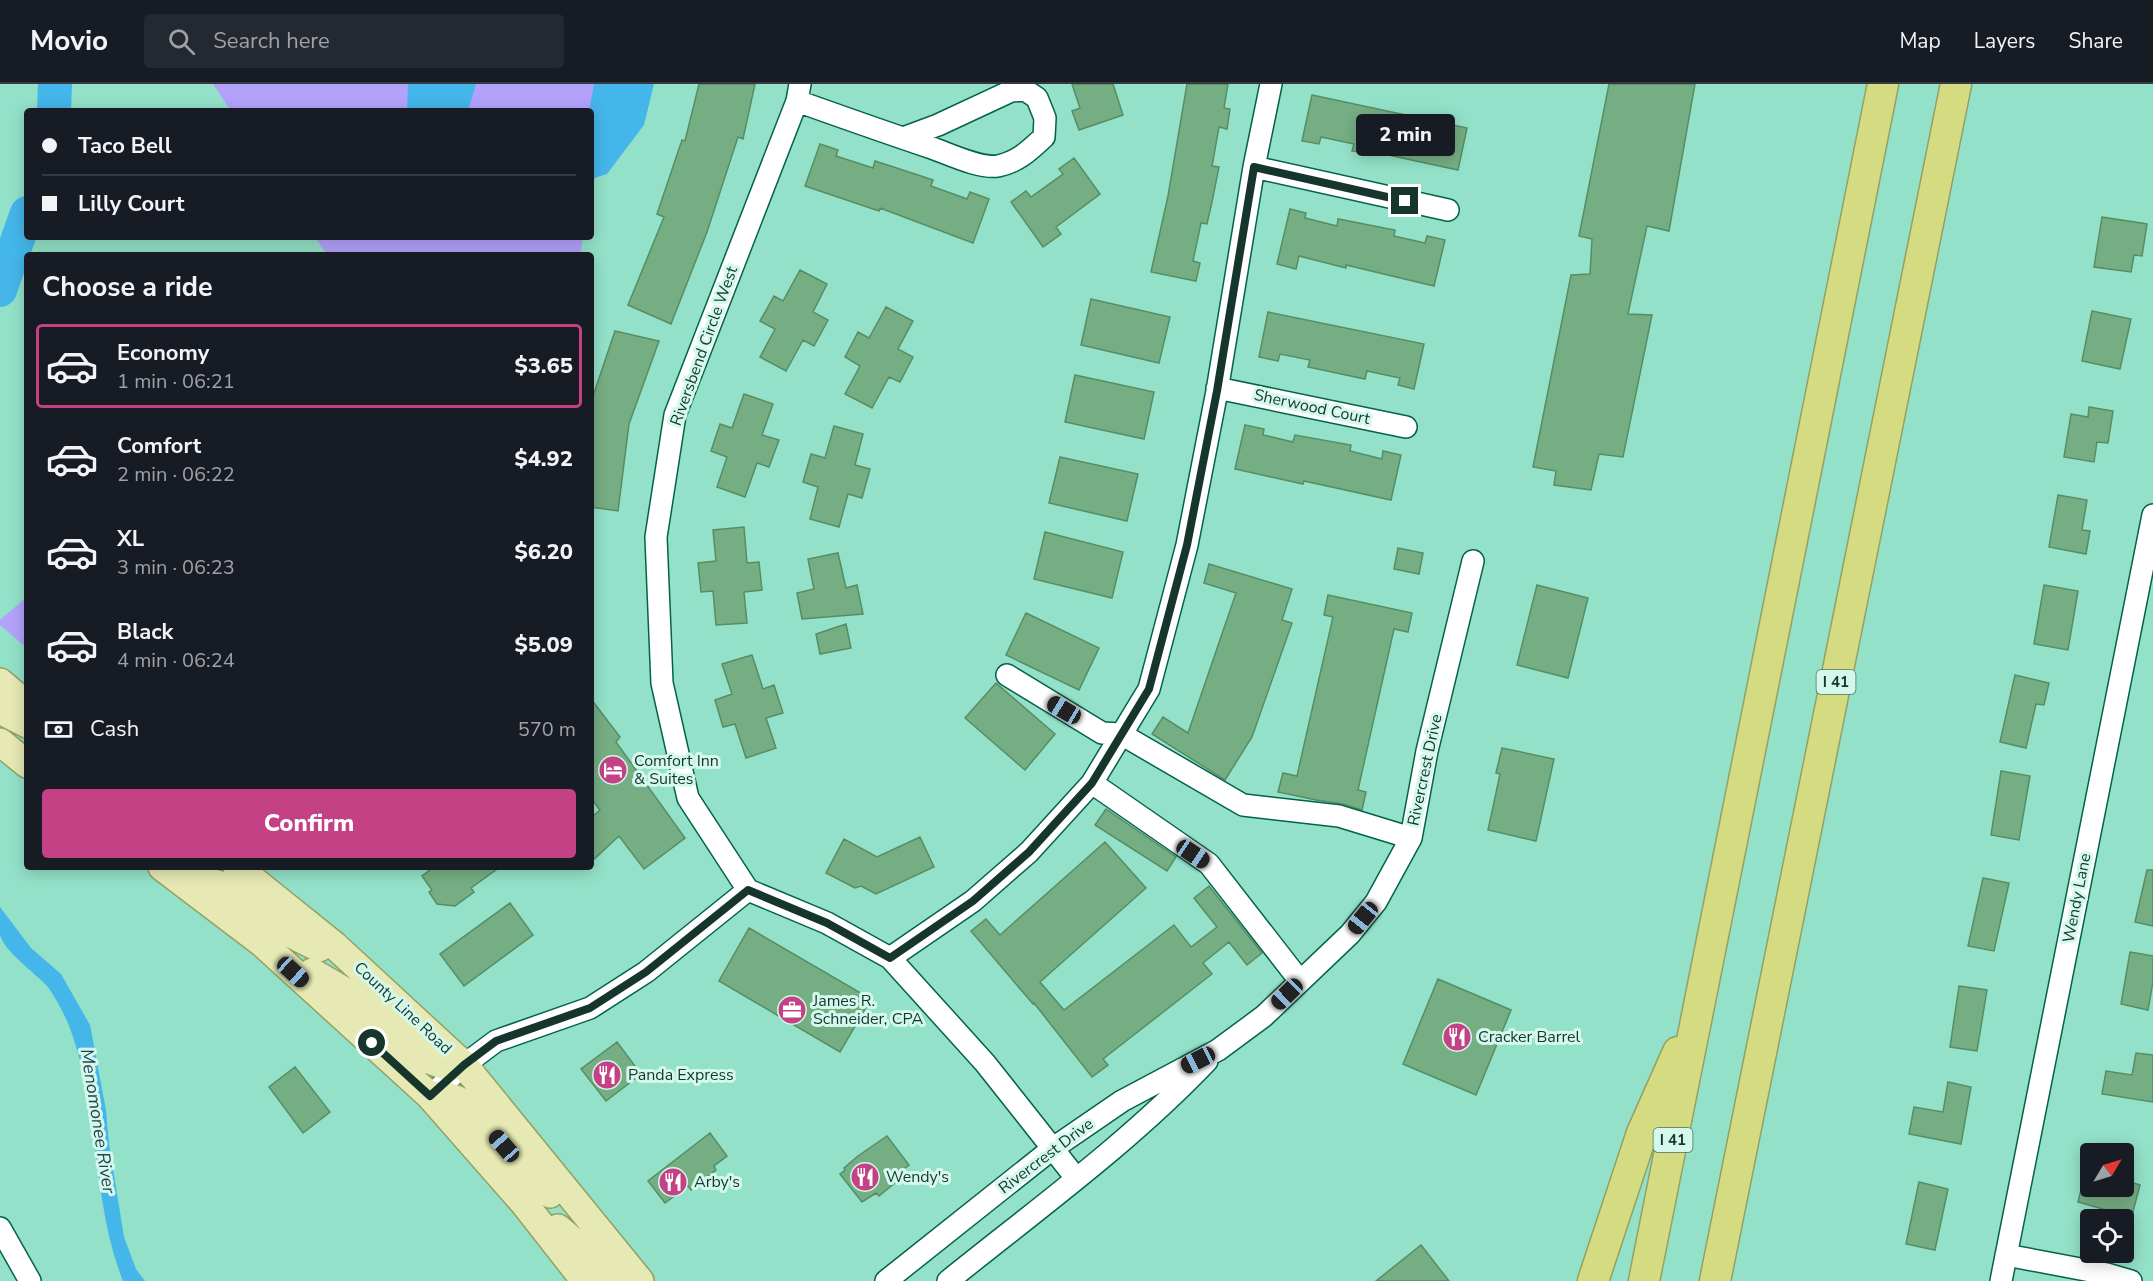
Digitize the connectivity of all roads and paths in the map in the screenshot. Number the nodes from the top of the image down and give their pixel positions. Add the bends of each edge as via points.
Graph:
1 (1271, 84) edge
2 (1883, 84) edge
3 (1956, 84) edge
4 (798, 93) edge
5 (903, 138) junction
6 (1254, 167) junction
7 (1448, 210) dead end
8 (1217, 388) junction
9 (1406, 427) dead end
10 (2153, 515) edge
11 (1473, 561) dead end
12 (2144, 603) edge
13 (1007, 675) dead end
14 (0, 682) edge
15 (24, 702) edge
16 (0, 710) edge
17 (24, 722) edge
18 (1122, 734) junction
19 (0, 737) edge
20 (0, 742) edge
21 (24, 750) edge
22 (24, 762) edge
23 (1092, 783) junction
24 (1411, 838) junction
25 (173, 870) edge
26 (241, 870) edge
27 (191, 875) edge
28 (748, 890) junction
29 (262, 943) junction
30 (890, 958) junction
31 (363, 971) junction
32 (1300, 981) junction
33 (1701, 1000) junction
34 (1218, 1050) junction
35 (464, 1065) junction
36 (430, 1096) junction
37 (1052, 1149) junction
38 (1076, 1178) junction
39 (523, 1202) junction
40 (0, 1228) edge
41 (2006, 1255) junction
42 (626, 1274) edge
43 (30, 1281) edge
44 (585, 1281) edge
45 (886, 1281) edge
46 (948, 1281) edge
47 (1593, 1281) edge
48 (1644, 1281) edge
49 (1715, 1281) edge
50 (2001, 1281) edge
51 (2131, 1281) edge

1 - 6 street
2 - 33 highway, I 41
3 - 49 highway, I 41
4 - 5 street
4 - 28 street, Riversbend Circle West via 675,415 656,537 662,683 688,798
5 - 5 street via 972,162 996,166 1017,160 1032,148 1044,136 1045,118 1037,98 1025,90 1011,91
6 - 7 street
6 - 8 street
8 - 9 street, Sherwood Court
8 - 18 street via 1186,548 1149,689
10 - 12 street, Wendy Lane
11 - 24 street, Rivercrest Drive via 1427,751
12 - 41 street, Wendy Lane
13 - 18 street via 1102,733
14 - 15 main road
16 - 17 main road
18 - 23 street
18 - 24 street via 1244,806 1339,816
19 - 21 main road
20 - 22 main road
23 - 30 street via 1016,864 973,901
23 - 32 street via 1209,864
24 - 32 street, Rivercrest Drive via 1376,902 1350,934
25 - 27 main road
26 - 31 main road, County Line Road
27 - 29 main road
27 - 31 main road via 230,888 283,930
28 - 30 street via 827,923
28 - 35 street via 646,972 590,1008 496,1041
29 - 35 main road via 360,1000 413,1051 446,1066
29 - 36 main road
30 - 37 street via 985,1063
31 - 35 main road, County Line Road
32 - 34 street, Rivercrest Drive via 1264,1016
33 - 47 highway via 1642,1133
33 - 48 highway, I 41
34 - 37 street, Rivercrest Drive via 1128,1098
34 - 38 street, Rivercrest Drive via 1138,1129
35 - 36 street
35 - 42 main road, County Line Road
36 - 39 main road
36 - 42 main road via 444,1095 475,1112
37 - 38 street
37 - 45 street, Rivercrest Drive
38 - 46 street, Rivercrest Drive
39 - 42 main road via 590,1255
39 - 44 main road
40 - 43 street
41 - 50 street, Wendy Lane
41 - 51 street

